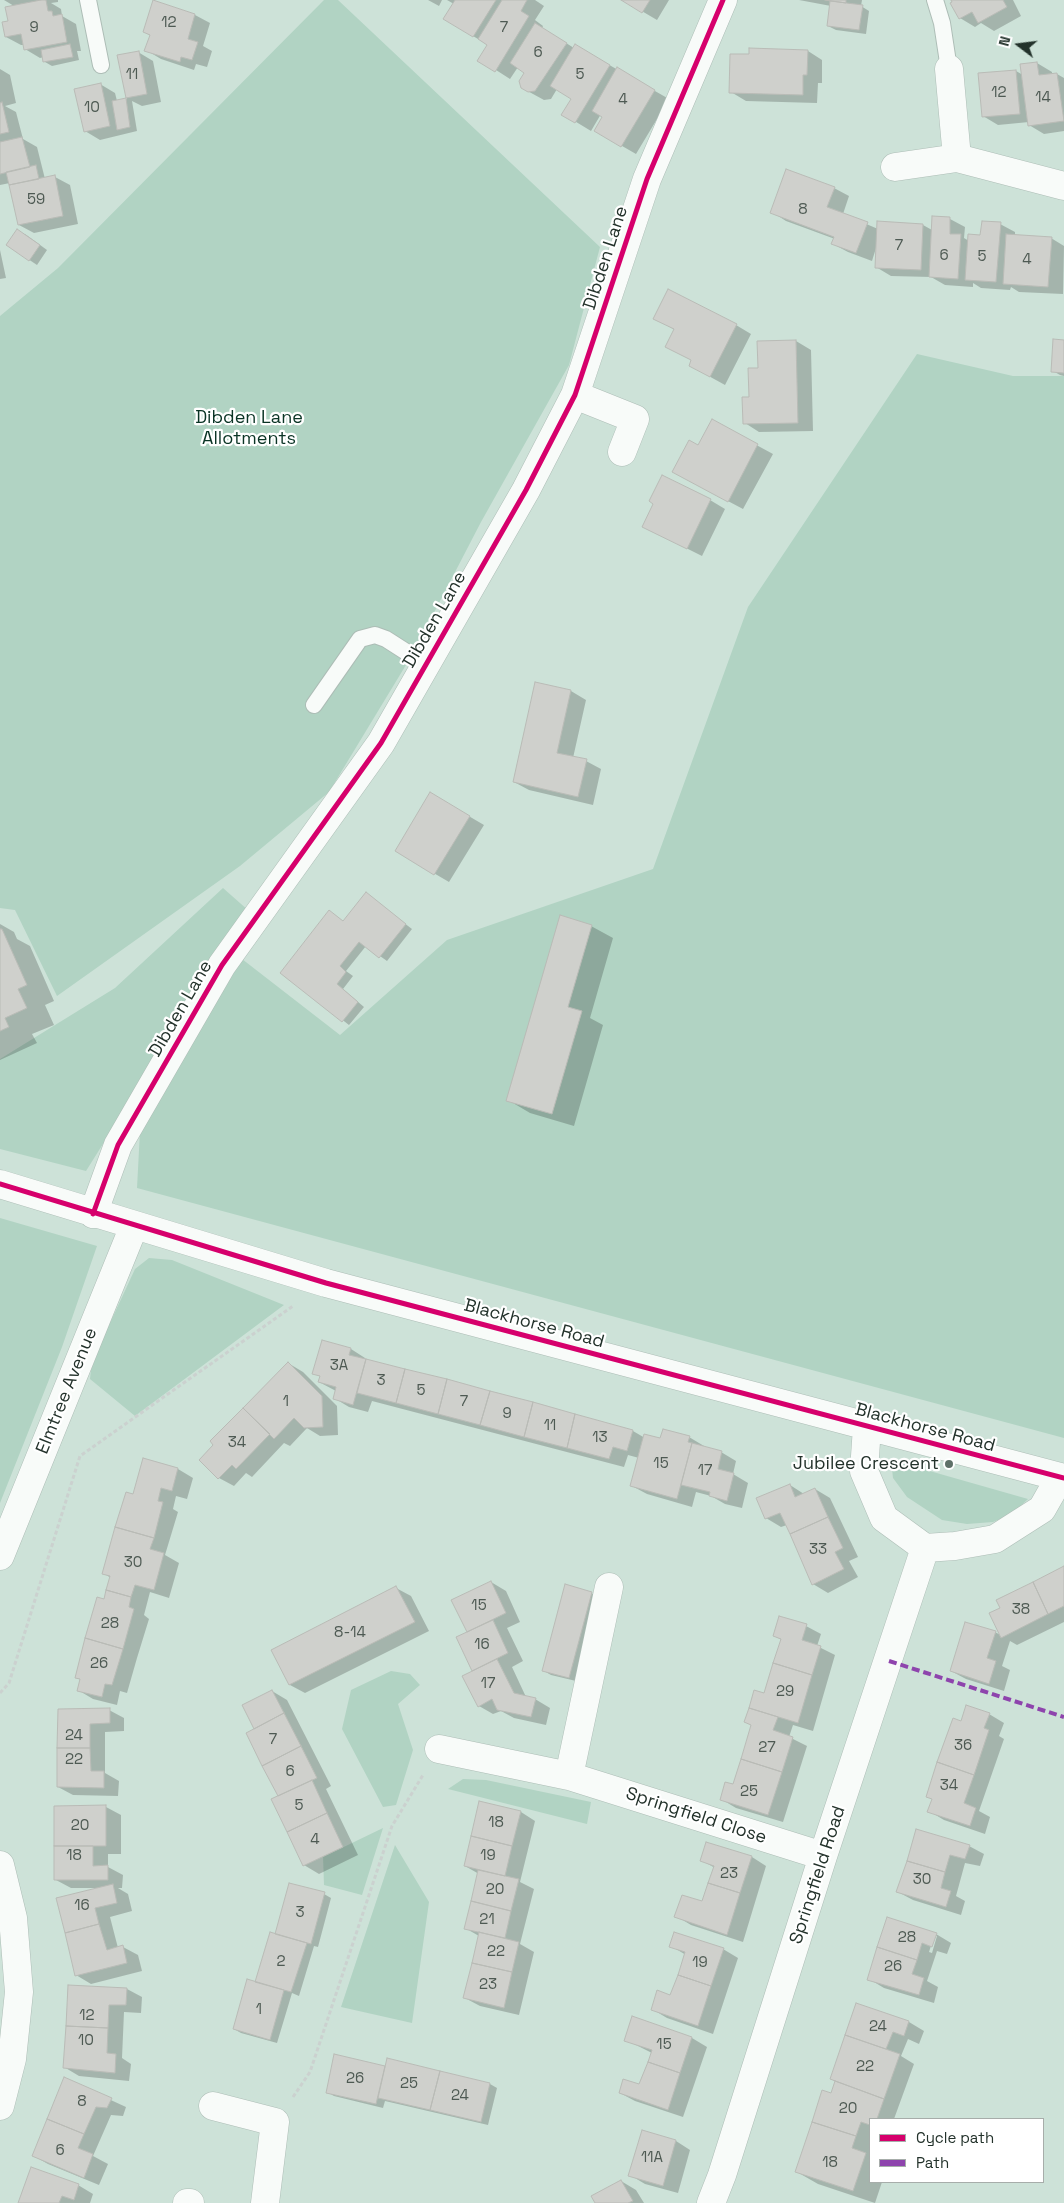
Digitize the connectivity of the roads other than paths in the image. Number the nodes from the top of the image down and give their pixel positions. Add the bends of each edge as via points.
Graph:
1 (88, 0) edge
2 (723, 0) edge
3 (935, 0) edge
4 (101, 65) dead end
5 (949, 69) joint
6 (957, 158) junction
7 (895, 167) dead end
8 (1064, 186) edge
9 (575, 395) junction
10 (622, 452) dead end
11 (425, 664) junction
12 (314, 705) dead end
13 (0, 1184) edge
14 (94, 1214) junction
15 (134, 1226) junction
16 (867, 1427) junction
17 (1062, 1478) edge
18 (926, 1548) junction
19 (0, 1556) edge
20 (609, 1587) dead end
21 (439, 1749) road end
22 (569, 1776) junction
23 (824, 1856) junction
24 (0, 1865) edge
25 (10, 1994) edge
26 (0, 2106) edge
27 (212, 2106) dead end
28 (265, 2203) edge
29 (710, 2203) edge

1 - 4 lane
2 - 9 street, Dibden Lane via 647,179
3 - 5 lane
5 - 6 street
6 - 7 street
6 - 8 street
9 - 10 street via 635,419
9 - 11 street, Dibden Lane via 526,490
11 - 12 lane via 386,639 374,635 360,639
11 - 14 street, Dibden Lane via 382,742 222,965 118,1145
13 - 14 street, Blackhorse Road
14 - 15 street, Blackhorse Road
15 - 16 street, Blackhorse Road via 326,1283
15 - 19 street, Elmtree Avenue
16 - 17 street, Blackhorse Road
16 - 18 street via 864,1471 884,1518
17 - 18 street via 1042,1509 995,1539
18 - 23 street, Springfield Road
20 - 22 street
21 - 22 street, Springfield Close
22 - 23 street, Springfield Close
23 - 29 street, Springfield Road via 722,2175
24 - 25 street via 13,1918
25 - 26 street via 12,2059
27 - 28 street via 275,2122

